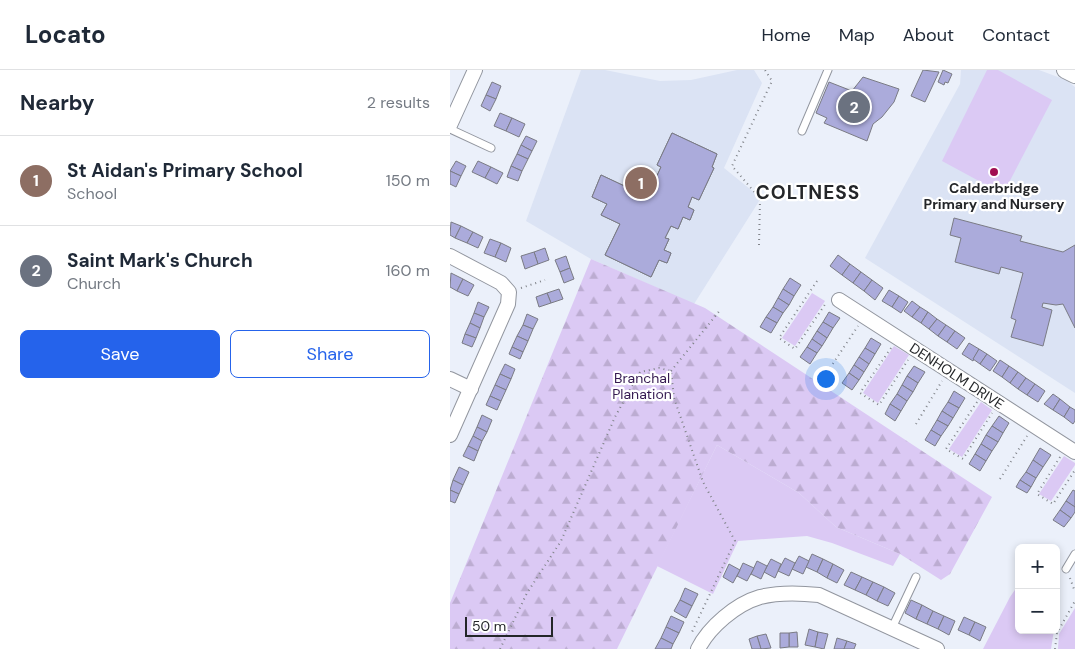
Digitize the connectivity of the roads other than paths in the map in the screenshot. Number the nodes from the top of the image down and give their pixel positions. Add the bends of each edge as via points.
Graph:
1 (475, 70) edge
2 (828, 70) edge
3 (1065, 70) edge
4 (1075, 75) edge
5 (450, 125) edge
6 (450, 129) edge
7 (802, 131) dead end
8 (491, 148) dead end
9 (450, 256) edge
10 (833, 300) road end
11 (450, 379) edge
12 (471, 389) junction
13 (450, 435) edge
14 (1071, 449) edge
15 (1075, 554) edge
16 (1066, 569) road end
17 (916, 577) dead end
18 (892, 628) junction
19 (916, 644) edge
20 (700, 645) edge
21 (937, 649) edge

1 - 5 street
2 - 7 lane
3 - 4 street
6 - 8 lane
9 - 12 street via 501,283 509,292 508,304
10 - 14 street, DENHOLM DRIVE via 865,317
11 - 12 street
12 - 13 street
15 - 16 lane
17 - 18 lane
18 - 19 street
18 - 20 street via 820,595 780,594 760,597 732,612
19 - 21 street

